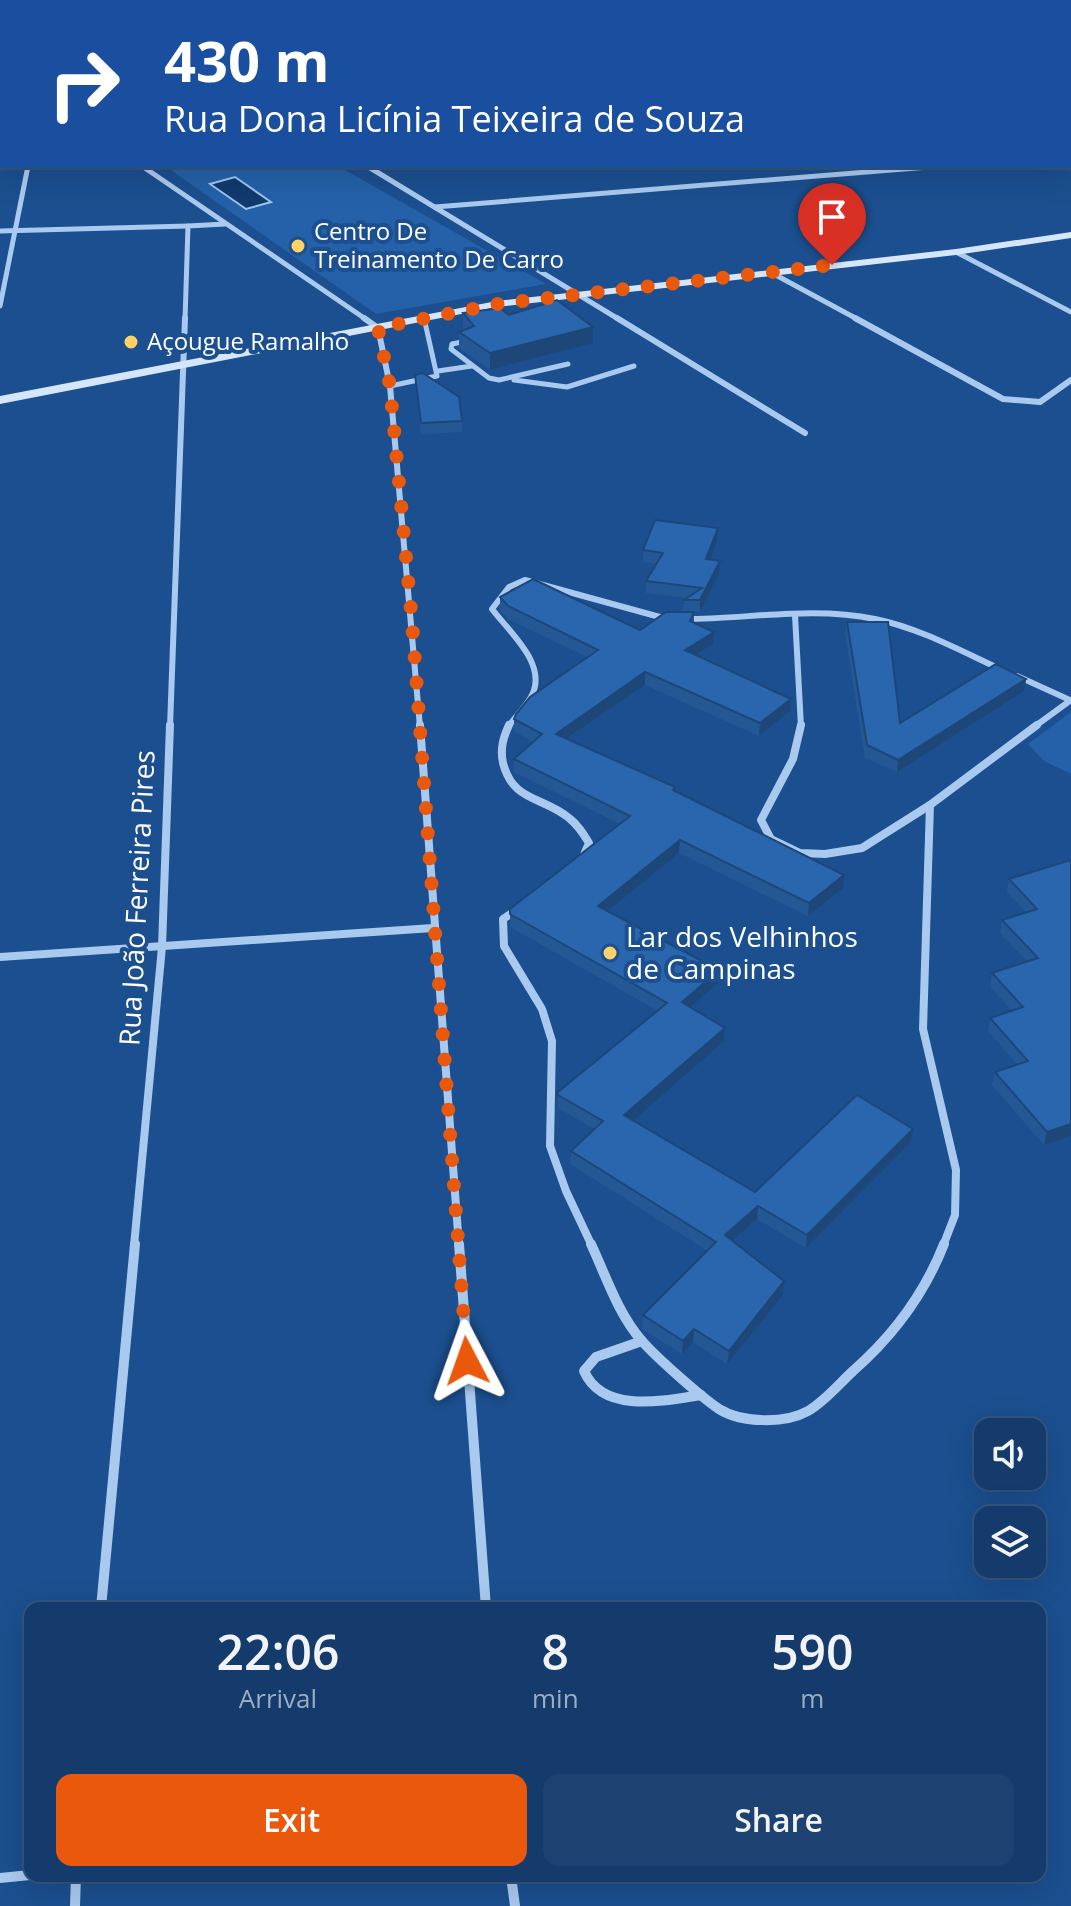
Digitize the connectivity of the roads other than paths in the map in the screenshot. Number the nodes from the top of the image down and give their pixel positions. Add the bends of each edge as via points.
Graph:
1 (28, 168) edge
2 (145, 168) edge
3 (370, 168) edge
4 (916, 168) edge
5 (434, 207) junction
6 (226, 224) junction
7 (188, 226) junction
8 (0, 231) edge
9 (13, 231) junction
10 (1071, 235) edge
11 (956, 252) junction
12 (770, 272) junction
13 (575, 294) junction
14 (0, 306) edge
15 (1071, 312) edge
16 (424, 318) junction
17 (378, 328) junction
18 (462, 342) edge
19 (185, 362) junction
20 (568, 364) dead end
21 (472, 366) junction
22 (634, 366) dead end
23 (438, 371) junction
24 (509, 379) junction
25 (1071, 380) edge
26 (390, 386) junction
27 (0, 400) edge
28 (805, 433) dead end
29 (795, 615) junction
30 (1071, 700) edge
31 (930, 805) junction
32 (570, 868) edge
33 (524, 905) edge
34 (433, 928) junction
35 (162, 947) junction
36 (0, 957) edge
37 (642, 1341) junction
38 (701, 1395) junction
39 (102, 1602) edge
40 (486, 1602) edge
41 (24, 1876) edge
42 (0, 1878) edge
43 (76, 1882) edge
44 (512, 1882) edge
45 (75, 1906) edge
46 (515, 1906) edge

1 - 9 street
2 - 6 street
3 - 5 street
4 - 5 street
5 - 13 street
6 - 7 street
6 - 17 street
7 - 9 street
7 - 19 street, Rua João Ferreira Pires
8 - 9 street
9 - 14 street
10 - 11 main road
11 - 12 main road
11 - 15 street
12 - 13 main road
12 - 25 street via 1003,399 1044,402
13 - 16 main road
13 - 28 street
16 - 17 main road
16 - 23 lane
17 - 19 main road
17 - 26 street
18 - 21 lane via 451,349
19 - 27 main road
19 - 35 street, Rua João Ferreira Pires
20 - 24 lane
21 - 23 lane
21 - 24 lane via 489,378
22 - 24 lane via 567,387
23 - 26 lane via 427,380
26 - 34 street
29 - 30 street via 885,621
29 - 31 street via 799,744 761,820 771,839 800,853 862,848
29 - 32 street via 667,619 535,582 514,582 505,588 492,609 536,667 538,678 535,695 505,728 507,779 517,791 573,818 584,830 589,843
30 - 31 street
31 - 38 street via 923,1029 956,1170 955,1215 932,1274 903,1321 808,1411 784,1419 748,1418 721,1410
33 - 37 street via 503,919 502,930 504,946 542,1009 552,1041 550,1146 623,1313
34 - 35 street
34 - 40 street
35 - 36 street
35 - 39 street, Rua João Ferreira Pires
37 - 38 street
37 - 38 street via 596,1357 584,1371 586,1383 596,1392 626,1401
41 - 42 street
43 - 45 street
44 - 46 street

